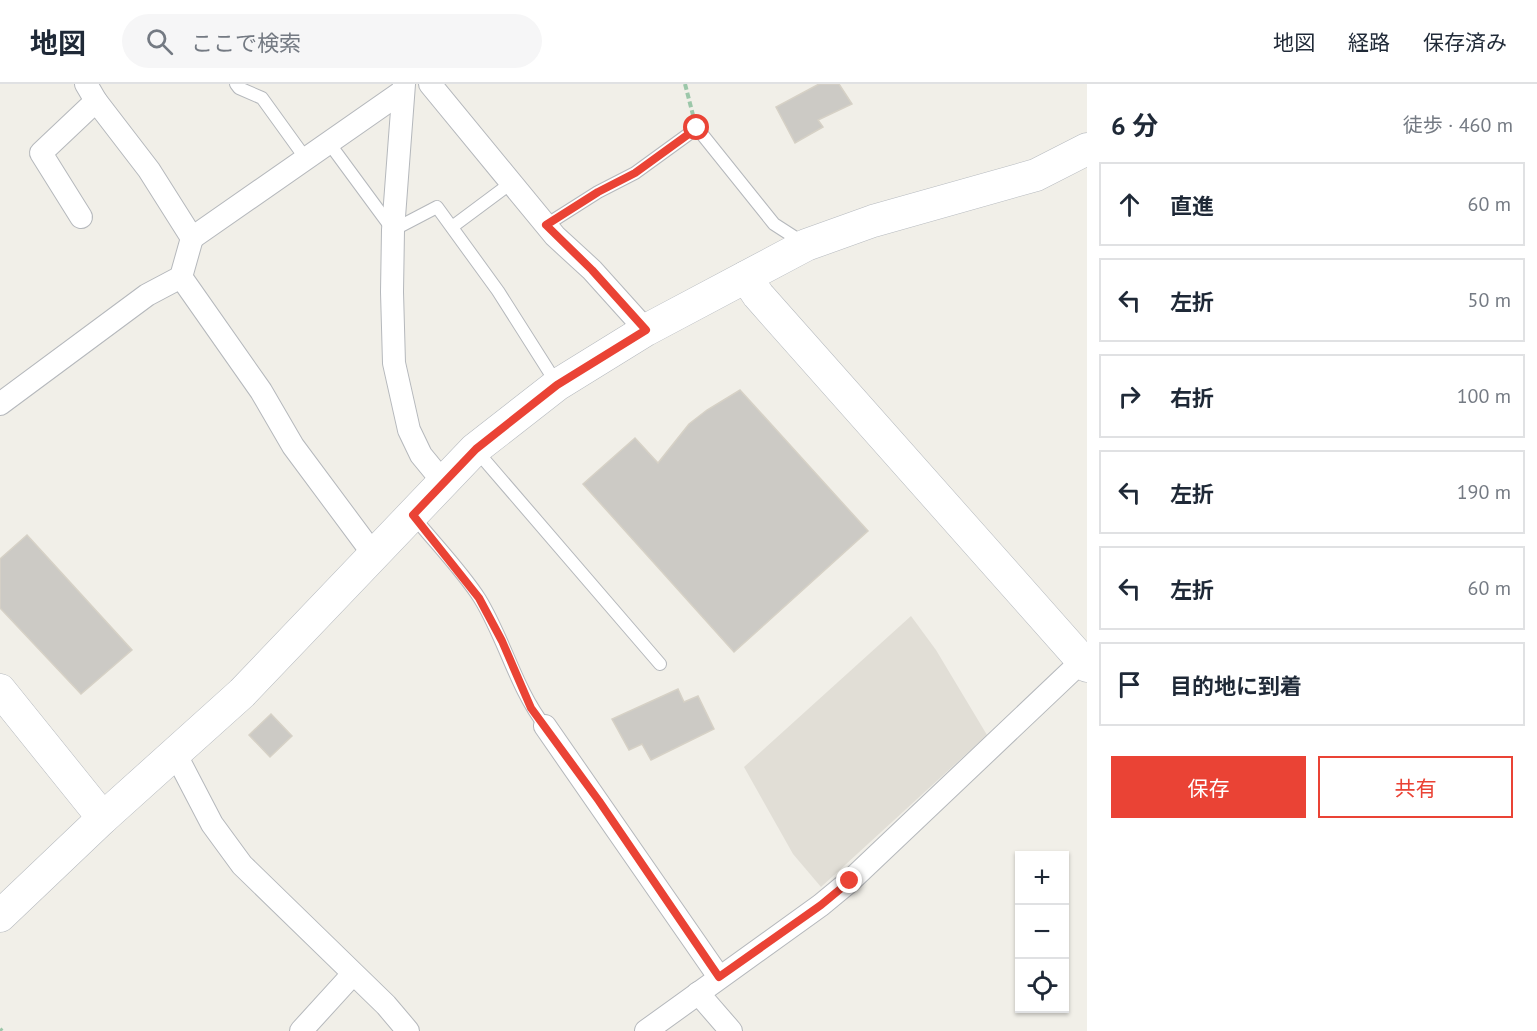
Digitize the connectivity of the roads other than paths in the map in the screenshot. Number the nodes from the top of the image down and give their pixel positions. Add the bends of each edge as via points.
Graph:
1 (236, 84) edge
2 (430, 84) edge
3 (404, 88) edge
4 (91, 92) edge
5 (329, 143) junction
6 (1087, 149) edge
7 (306, 159) junction
8 (511, 183) junction
9 (81, 217) dead end
10 (546, 225) junction
11 (452, 227) junction
12 (393, 231) junction
13 (192, 238) junction
14 (806, 245) junction
15 (181, 277) junction
16 (746, 277) junction
17 (646, 330) junction
18 (557, 385) junction
19 (0, 404) edge
20 (476, 449) junction
21 (444, 483) junction
22 (413, 515) junction
23 (374, 555) junction
24 (660, 664) dead end
25 (1085, 664) edge
26 (0, 690) edge
27 (545, 726) joint
28 (175, 753) junction
29 (103, 818) junction
30 (0, 916) edge
31 (352, 975) junction
32 (719, 977) junction
33 (698, 993) junction
34 (300, 1031) edge
35 (408, 1031) edge
36 (645, 1031) edge
37 (731, 1031) edge

1 - 7 lane via 262,98
2 - 8 street
3 - 5 street
3 - 12 street
4 - 9 street via 41,153
4 - 13 street via 149,170
5 - 7 street
5 - 12 lane
6 - 14 street via 1036,175 873,221
7 - 13 street
8 - 10 street
8 - 11 lane
10 - 14 lane via 635,173 697,128 774,224
10 - 17 street
11 - 12 lane via 437,207
11 - 18 lane
12 - 21 street via 394,363 410,429 421,455
13 - 15 street
14 - 16 street
15 - 19 street via 147,295
15 - 23 street via 261,391 293,446
16 - 17 street
16 - 25 street
17 - 18 street
18 - 20 street
20 - 21 street
20 - 24 lane
21 - 22 street
22 - 23 street
22 - 27 lane via 479,598 531,708
23 - 28 street via 242,693
25 - 32 street via 850,881
26 - 29 street
27 - 32 street
28 - 29 street
28 - 31 street via 212,824 242,865
29 - 30 street
31 - 34 street
31 - 35 street
32 - 33 street
33 - 36 street
33 - 37 street

